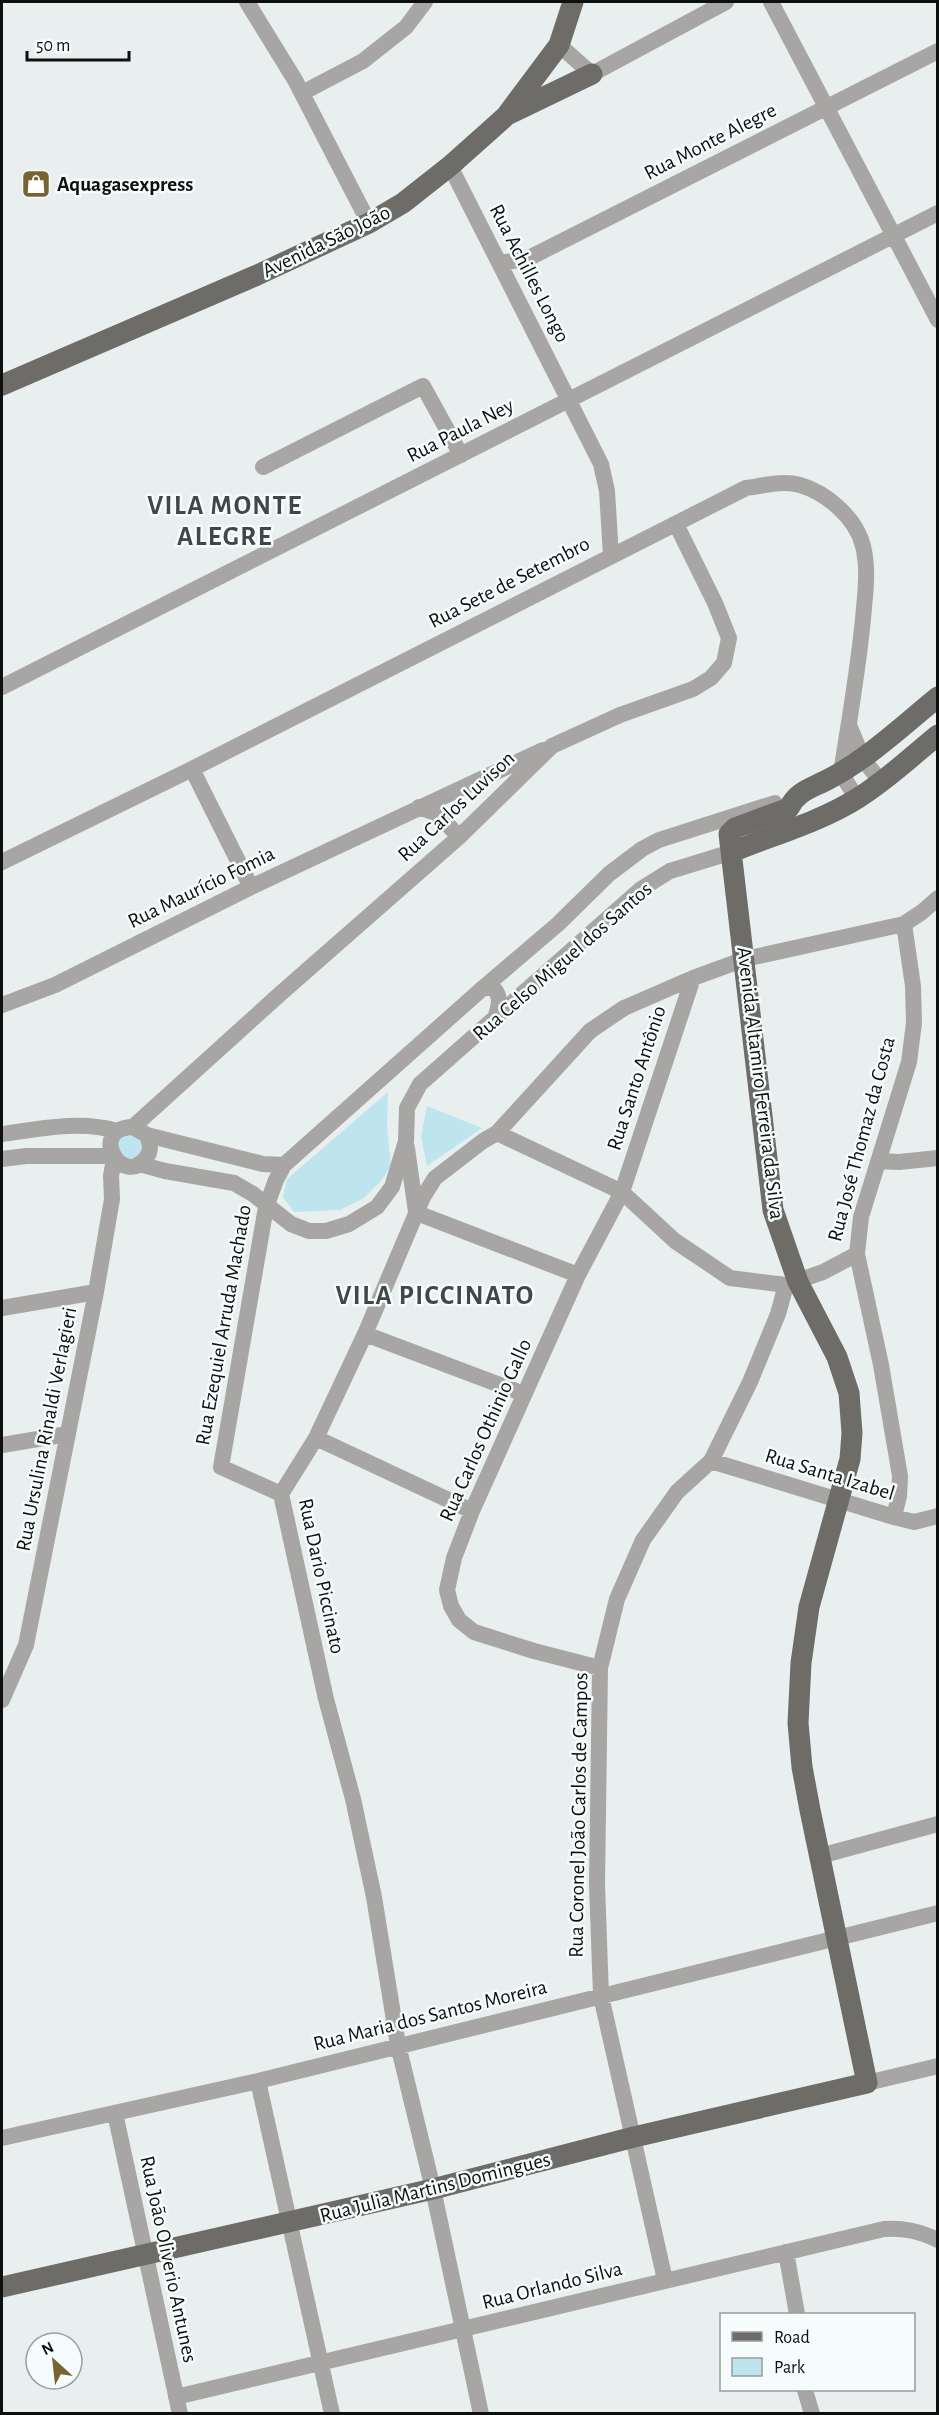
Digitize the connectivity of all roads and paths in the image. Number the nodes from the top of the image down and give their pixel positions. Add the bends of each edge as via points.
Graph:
1 (247, 2) edge
2 (425, 2) edge
3 (573, 2) edge
4 (726, 2) edge
5 (771, 2) edge
6 (559, 45) junction
7 (938, 51) edge
8 (592, 74) junction
9 (302, 93) junction
10 (828, 107) junction
11 (506, 116) junction
12 (450, 166) junction
13 (938, 213) edge
14 (369, 223) junction
15 (894, 234) junction
16 (499, 263) junction
17 (938, 320) edge
18 (4, 378) edge
19 (569, 400) junction
20 (460, 455) junction
21 (263, 467) dead end
22 (676, 524) junction
23 (611, 556) junction
24 (2, 687) edge
25 (938, 697) edge
26 (848, 724) junction
27 (936, 734) edge
28 (552, 746) junction
29 (863, 759) junction
30 (192, 769) junction
31 (841, 773) junction
32 (881, 782) junction
33 (795, 796) junction
34 (857, 799) junction
35 (418, 807) junction
36 (459, 837) junction
37 (732, 852) junction
38 (2, 862) edge
39 (251, 886) junction
40 (938, 898) edge
41 (904, 924) junction
42 (745, 959) junction
43 (693, 978) junction
44 (483, 988) junction
45 (2, 1005) edge
46 (495, 1019) junction
47 (132, 1131) junction
48 (497, 1133) junction
49 (2, 1134) edge
50 (406, 1141) junction
51 (114, 1157) junction
52 (2, 1158) edge
53 (938, 1158) edge
54 (879, 1161) junction
55 (136, 1165) junction
56 (284, 1165) junction
57 (622, 1192) junction
58 (112, 1198) junction
59 (266, 1207) junction
60 (417, 1213) junction
61 (857, 1254) junction
62 (578, 1275) junction
63 (792, 1284) junction
64 (96, 1292) junction
65 (2, 1308) edge
66 (365, 1334) junction
67 (524, 1394) junction
68 (68, 1434) junction
69 (316, 1438) junction
70 (2, 1445) edge
71 (711, 1461) junction
72 (281, 1494) junction
73 (837, 1501) junction
74 (472, 1511) junction
75 (938, 1516) edge
76 (894, 1517) junction
77 (600, 1668) junction
78 (2, 1700) edge
79 (938, 1824) edge
80 (819, 1856) junction
81 (938, 1913) edge
82 (837, 1938) junction
83 (601, 1996) junction
84 (398, 2045) junction
85 (938, 2066) edge
86 (258, 2081) junction
87 (867, 2083) junction
88 (115, 2113) junction
89 (634, 2137) junction
90 (2, 2138) edge
91 (433, 2189) junction
92 (290, 2222) junction
93 (938, 2240) edge
94 (786, 2252) junction
95 (146, 2255) junction
96 (665, 2280) junction
97 (2, 2283) edge
98 (797, 2313) edge
99 (462, 2331) junction
100 (321, 2364) junction
101 (805, 2391) edge
102 (178, 2405) edge
103 (332, 2414) edge
104 (481, 2414) edge
105 (812, 2414) edge

1 - 9 street
2 - 9 street via 406,27 363,61
3 - 6 main road, Avenida São João
4 - 8 street
5 - 10 street
6 - 8 street
6 - 11 main road, Avenida São João
7 - 10 street, Rua Monte Alegre
8 - 11 main road
9 - 14 street
10 - 15 street
10 - 16 street, Rua Monte Alegre via 526,259
11 - 12 main road, Avenida São João
12 - 14 main road, Avenida São João via 403,203
12 - 16 street, Rua Achilles Longo
13 - 15 street, Rua Paula Ney
14 - 18 main road, Avenida São João via 255,276
15 - 17 street
15 - 19 street, Rua Paula Ney
16 - 19 street, Rua Achilles Longo
19 - 20 street, Rua Paula Ney
19 - 23 street, Rua Achilles Longo via 601,464 607,491
20 - 21 street via 423,386
20 - 24 street, Rua Paula Ney
22 - 23 street, Rua Sete de Setembro
22 - 26 street, Rua Sete de Setembro via 746,488 780,483 799,484 825,496 850,520 862,544 867,571 860,654
22 - 28 street, Rua Carlos Luvison via 729,638 724,663 711,678 693,689 620,715
23 - 30 street, Rua Sete de Setembro
25 - 29 main road, Rua Celso Miguel dos Santos
26 - 29 street
26 - 31 street, Rua Sete de Setembro
27 - 32 main road, Rua Celso Miguel dos Santos
28 - 35 street, Rua Maurício Fomia
28 - 36 street, Rua Carlos Luvison
29 - 31 main road, Rua Celso Miguel dos Santos
29 - 32 street
30 - 38 street, Rua Sete de Setembro
30 - 39 street
31 - 33 main road, Rua Celso Miguel dos Santos
31 - 34 street
32 - 34 main road, Rua Celso Miguel dos Santos
33 - 37 main road via 789,808 735,828 729,834
33 - 44 street, Rua Celso Miguel dos Santos via 642,849
34 - 37 main road, Rua Celso Miguel dos Santos
35 - 36 street via 438,814
35 - 39 street, Rua Maurício Fomia
36 - 47 street, Rua Carlos Luvison
37 - 42 main road, Avenida Altamiro Ferreira da Silva
37 - 46 street, Rua Celso Miguel dos Santos via 670,871 641,889
39 - 45 street, Rua Maurício Fomia via 55,985
40 - 41 street
41 - 42 street, Rua Dario Piccinato
41 - 54 street, Rua José Thomaz da Costa via 914,1023 909,1062
42 - 43 street, Rua Dario Piccinato
42 - 63 main road, Avenida Altamiro Ferreira da Silva via 773,1210
43 - 48 street, Rua Dario Piccinato via 624,1008 590,1031
43 - 57 street, Rua Santo Antônio
44 - 46 street via 493,988 498,993 500,1002
44 - 56 street, Rua Celso Miguel dos Santos
46 - 50 street, Rua Celso Miguel dos Santos via 420,1084 407,1108
47 - 49 street via 63,1126
47 - 51 street via 111,1143
47 - 55 street via 150,1148 145,1160
47 - 56 street via 263,1164
48 - 57 street, Rua José Thomaz da Costa
48 - 60 street, Rua Dario Piccinato via 435,1178
50 - 59 street, Rua Celso Miguel dos Santos via 392,1188 377,1207 349,1224 309,1231
50 - 60 street
51 - 52 street
51 - 55 street via 120,1163
51 - 58 street, Rua Ursulina Rinaldi Verlagieri
53 - 54 street
54 - 61 street, Rua José Thomaz da Costa via 861,1217
55 - 58 street, Rua Ursulina Rinaldi Verlagieri
55 - 59 street, Rua Celso Miguel dos Santos via 234,1182
56 - 59 street, Rua Ezequiel Arruda Machado
57 - 62 street, Rua Carlos Othinio Gallo
57 - 63 street, Rua José Thomaz da Costa via 675,1241 730,1278
58 - 64 street, Rua Ursulina Rinaldi Verlagieri
59 - 72 street, Rua Ezequiel Arruda Machado via 221,1467
60 - 62 street
60 - 66 street, Rua Dario Piccinato
61 - 63 street, Rua José Thomaz da Costa
61 - 76 street via 900,1476
62 - 67 street, Rua Carlos Othinio Gallo
63 - 71 street, Rua Coronel João Carlos de Campos
63 - 73 main road, Avenida Altamiro Ferreira da Silva via 837,1357 849,1393 850,1459
64 - 65 street
64 - 68 street, Rua Ursulina Rinaldi Verlagieri
66 - 67 street
66 - 69 street, Rua Dario Piccinato
67 - 74 street, Rua Carlos Othinio Gallo
68 - 70 street
68 - 78 street, Rua Ursulina Rinaldi Verlagieri via 26,1645
69 - 72 street, Rua Dario Piccinato
69 - 74 street
71 - 73 street, Rua Santa Izabel
71 - 77 street, Rua Coronel João Carlos de Campos via 677,1492 643,1540 617,1599
72 - 84 street, Rua Dario Piccinato via 374,1897
73 - 76 street, Rua Santa Izabel
73 - 80 main road, Avenida Altamiro Ferreira da Silva via 809,1607 801,1663 798,1723 802,1767
74 - 77 street, Rua Carlos Othinio Gallo via 447,1590 459,1620 474,1632
75 - 76 street, Rua Santa Izabel via 914,1522
77 - 83 street, Rua Coronel João Carlos de Campos via 597,1884
79 - 80 street
80 - 82 main road, Avenida Altamiro Ferreira da Silva
81 - 82 street, Rua Maria dos Santos Moreira
82 - 83 street, Rua Maria dos Santos Moreira
82 - 87 main road, Avenida Altamiro Ferreira da Silva
83 - 84 street, Rua Maria dos Santos Moreira
83 - 89 street, Rua Coronel João Carlos de Campos
84 - 86 street, Rua Maria dos Santos Moreira
84 - 91 street, Rua Dario Piccinato
85 - 87 street
86 - 88 street, Rua Maria dos Santos Moreira
86 - 92 street
87 - 89 main road, Rua Julia Martins Domingues
88 - 90 street, Rua Maria dos Santos Moreira
88 - 95 street, Rua João Oliverio Antunes
89 - 91 main road, Rua Julia Martins Domingues
89 - 96 street, Rua Coronel João Carlos de Campos
91 - 92 main road, Rua Julia Martins Domingues
91 - 99 street, Rua Dario Piccinato
92 - 95 main road, Rua Julia Martins Domingues
92 - 100 street
93 - 94 street, Rua Orlando Silva via 904,2228 884,2229
94 - 96 street, Rua Orlando Silva
94 - 98 street
95 - 97 main road, Rua Julia Martins Domingues
95 - 102 street, Rua João Oliverio Antunes
96 - 99 street, Rua Orlando Silva
99 - 100 street, Rua Orlando Silva
99 - 104 street, Rua Dario Piccinato
100 - 102 street, Rua Orlando Silva
100 - 103 street
101 - 105 street

